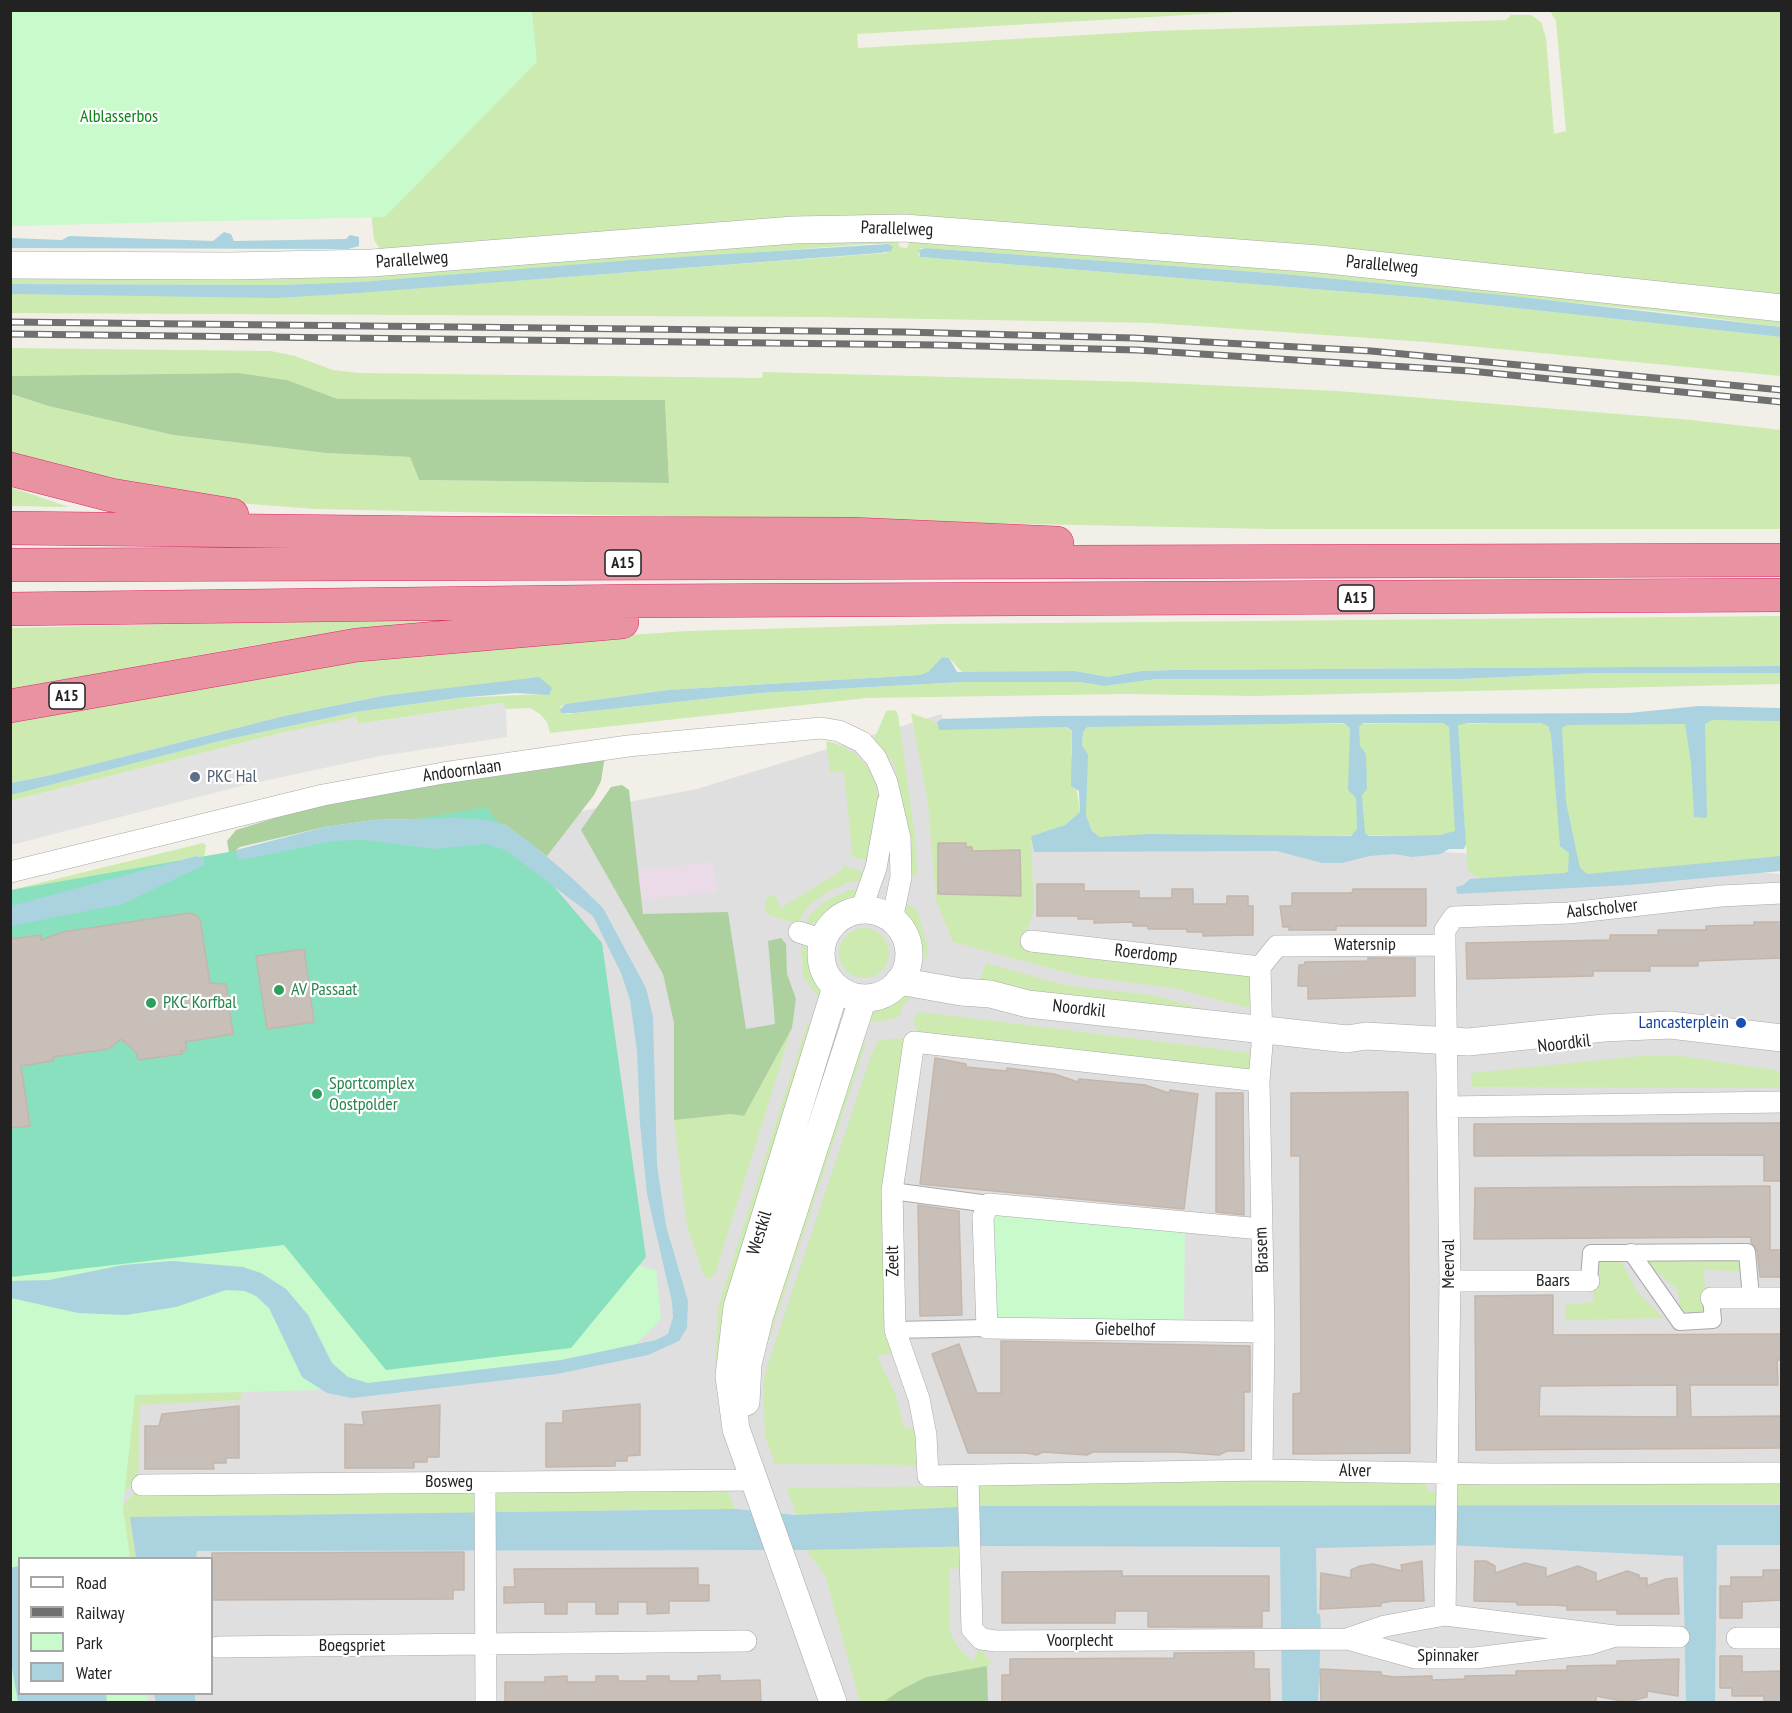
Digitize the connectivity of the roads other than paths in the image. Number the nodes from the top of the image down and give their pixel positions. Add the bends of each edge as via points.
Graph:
1 (10, 265) edge
2 (1782, 308) edge
3 (10, 469) edge
4 (10, 528) edge
5 (337, 532) junction
6 (1782, 560) edge
7 (1235, 562) junction
8 (10, 565) edge
9 (1782, 595) edge
10 (932, 601) junction
11 (10, 609) edge
12 (10, 706) edge
13 (890, 791) junction
14 (10, 872) edge
15 (1782, 893) edge
16 (861, 910) junction
17 (892, 920) junction
18 (1032, 941) dead end
19 (1445, 945) junction
20 (1260, 967) junction
21 (904, 969) junction
22 (836, 987) junction
23 (863, 998) junction
24 (1262, 1031) junction
25 (1782, 1038) edge
26 (1447, 1049) junction
27 (1782, 1052) edge
28 (1259, 1081) junction
29 (1782, 1102) edge
30 (1447, 1107) junction
31 (892, 1191) junction
32 (989, 1204) junction
33 (1261, 1229) junction
34 (1631, 1252) junction
35 (1450, 1281) junction
36 (1589, 1281) joint
37 (1711, 1298) joint
38 (1751, 1298) junction
39 (1782, 1298) edge
40 (987, 1328) junction
41 (895, 1330) junction
42 (1264, 1332) junction
43 (1262, 1470) junction
44 (1447, 1473) junction
45 (1782, 1473) edge
46 (928, 1476) joint
47 (968, 1476) junction
48 (485, 1482) junction
49 (142, 1485) dead end
50 (759, 1490) junction
51 (1445, 1615) junction
52 (1615, 1636) junction
53 (1679, 1637) dead end
54 (1737, 1638) dead end
55 (1782, 1638) edge
56 (1347, 1639) junction
57 (746, 1641) dead end
58 (485, 1646) junction
59 (218, 1647) dead end
60 (486, 1702) edge
61 (833, 1702) edge

1 - 2 street, Parallelweg via 362,264 794,230 904,228 1319,259
3 - 5 highway, A15 via 111,495
4 - 5 highway, A15
5 - 7 highway, A15 via 862,534 1032,540
6 - 7 highway, A15
7 - 8 highway, A15
9 - 10 highway, A15
10 - 11 highway, A15
10 - 12 highway, A15 via 870,613 671,619 357,645
13 - 14 street, Andoornlaan via 876,758 862,742 821,728 628,746 443,773 323,795
13 - 16 street via 876,868
13 - 17 street, Andoornlaan via 898,819 902,877
15 - 19 street, Aalscholver via 1569,913 1454,917 1445,930
16 - 17 street via 878,912
16 - 22 street via 811,936 829,980
17 - 21 street via 903,933
18 - 20 street, Roerdomp
19 - 20 street, Watersnip via 1277,946
19 - 26 street
20 - 24 street
21 - 23 street via 883,993
21 - 24 street, Noordkil via 961,992 990,994 1028,1004
22 - 23 street
22 - 50 street, Westkil via 737,1307 732,1337 732,1408
23 - 50 street, Westkil via 748,1364 746,1400
24 - 26 street, Noordkil via 1347,1039 1366,1036
24 - 28 street, Brasem
25 - 26 street, Noordkil via 1670,1025 1604,1028
26 - 27 street, Noordkil via 1677,1037
26 - 30 street, Meerval
28 - 31 street, Zeelt via 914,1042
28 - 33 street, Brasem
29 - 30 street
30 - 35 street, Meerval
31 - 32 street
31 - 41 street, Zeelt
32 - 33 street
32 - 40 street via 983,1217
33 - 42 street, Brasem
34 - 36 street, Baars via 1591,1253
34 - 37 street via 1680,1322 1713,1320
34 - 38 street, Baars via 1747,1252
35 - 36 street, Baars
35 - 44 street, Meerval
37 - 38 street
38 - 39 street
40 - 41 street, Giebelhof
40 - 42 street, Giebelhof
41 - 46 street, Zeelt via 919,1399
42 - 43 street, Brasem
43 - 44 street, Alver
43 - 47 street, Alver
44 - 45 street, Alver
44 - 51 street
46 - 47 street, Alver
47 - 56 street, Voorplecht via 972,1629 981,1639
48 - 49 street, Bosweg
48 - 50 street, Bosweg
48 - 58 street
50 - 61 street, Westkil
51 - 52 street, Spinnaker
51 - 56 street, Spinnaker via 1385,1626
52 - 53 street, Spinnaker
52 - 56 street, Spinnaker via 1590,1644 1475,1658 1415,1658
54 - 55 street
57 - 58 street, Boegspriet
58 - 59 street, Boegspriet
58 - 60 street

